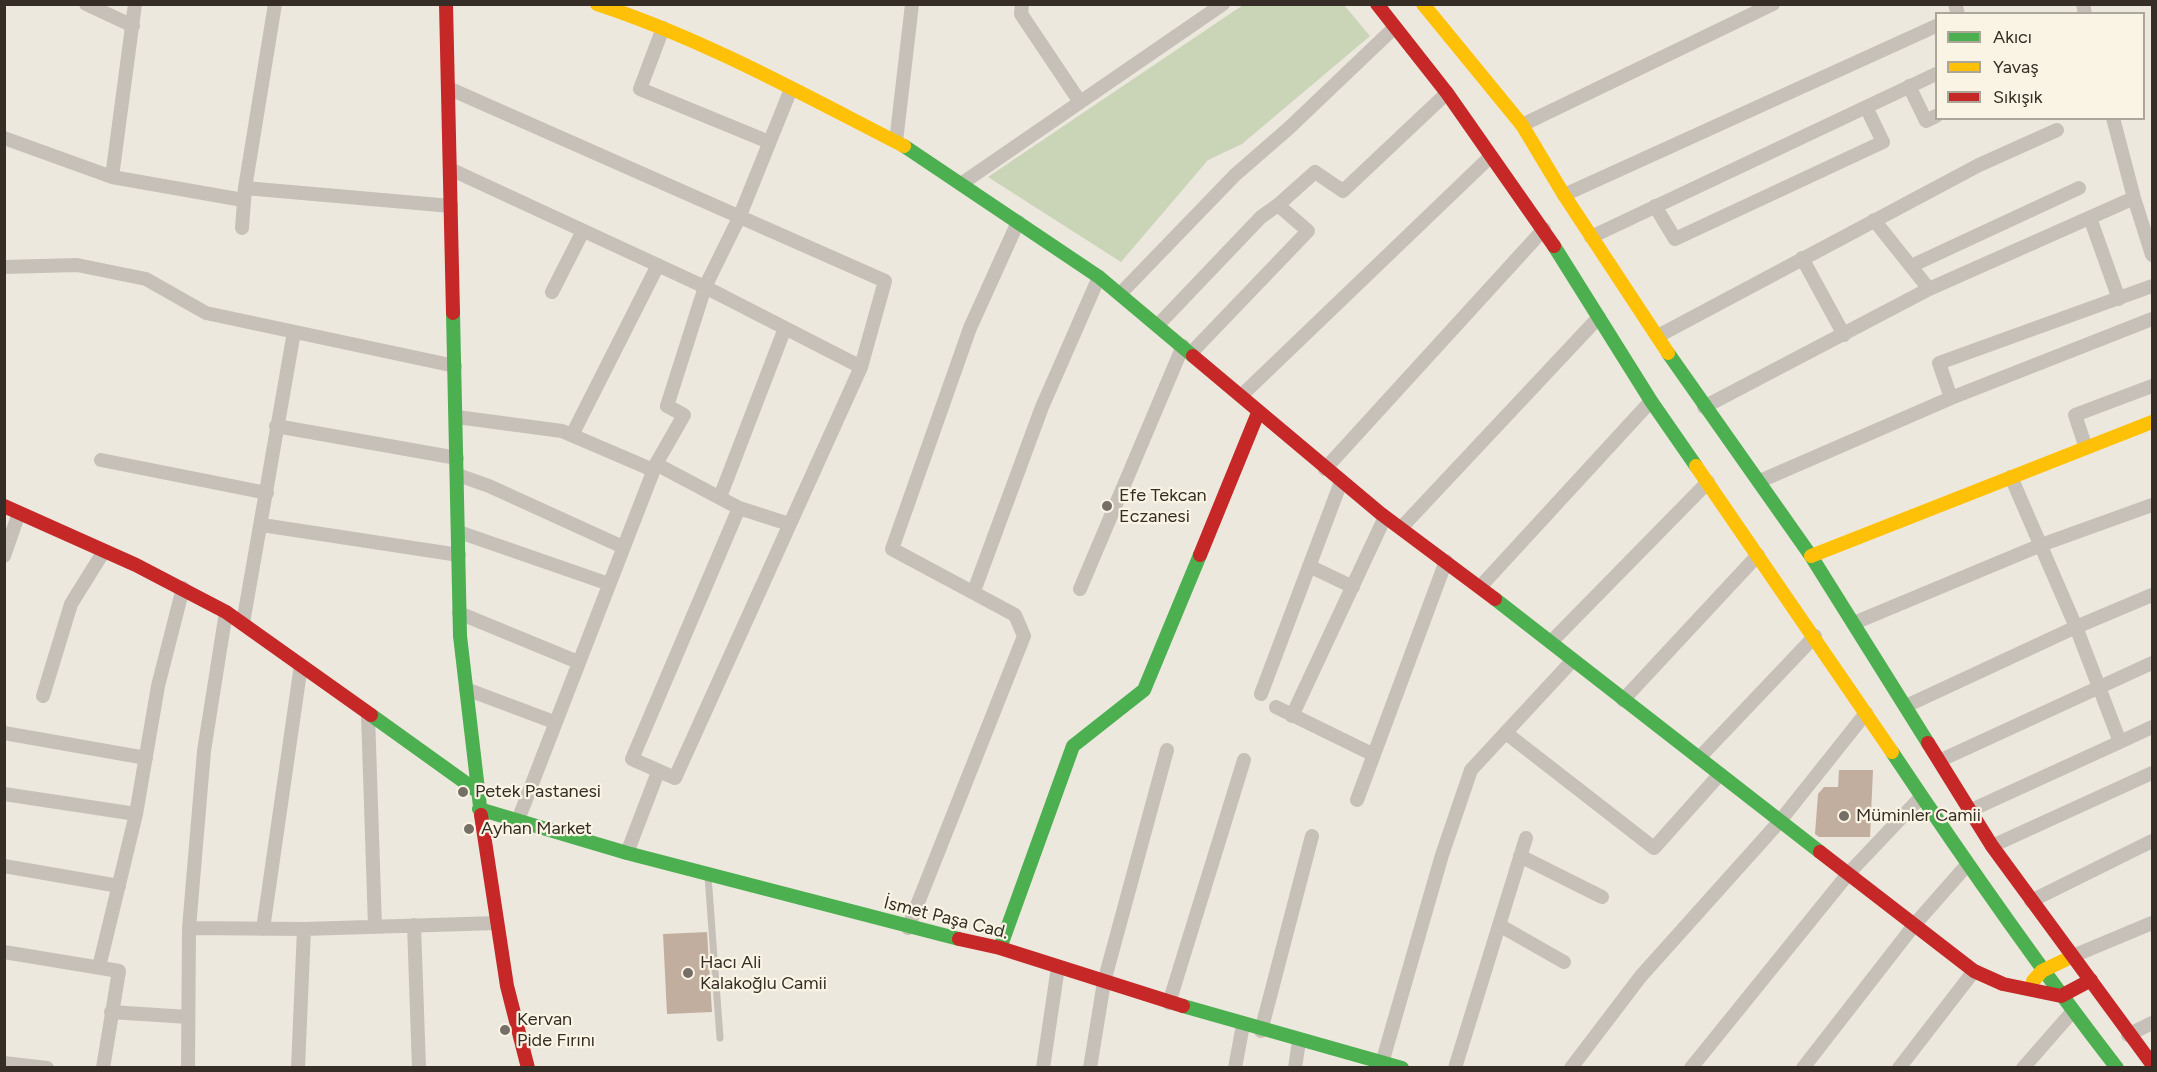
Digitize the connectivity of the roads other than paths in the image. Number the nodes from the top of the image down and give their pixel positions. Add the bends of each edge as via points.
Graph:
1 (86, 4) edge
2 (135, 4) edge
3 (275, 4) edge
4 (446, 4) edge
5 (597, 4) edge
6 (912, 4) edge
7 (1022, 4) edge
8 (1223, 4) edge
9 (1377, 4) edge
10 (1423, 4) edge
11 (1773, 4) edge
12 (1935, 26) edge
13 (133, 27) junction
14 (1395, 27) junction
15 (663, 28) junction
16 (1935, 74) edge
17 (1909, 86) junction
18 (448, 88) junction
19 (791, 89) junction
20 (1447, 93) junction
21 (1080, 102) junction
22 (1866, 106) junction
23 (1935, 116) edge
24 (2114, 120) edge
25 (1522, 125) junction
26 (2057, 130) dead end
27 (4, 138) edge
28 (769, 142) junction
29 (896, 142) junction
30 (1490, 157) junction
31 (450, 169) junction
32 (112, 177) junction
33 (961, 184) junction
34 (2079, 188) dead end
35 (244, 194) junction
36 (1564, 195) junction
37 (2134, 198) junction
38 (1278, 205) junction
39 (451, 206) junction
40 (1655, 206) junction
41 (739, 218) junction
42 (2090, 218) junction
43 (1874, 220) junction
44 (1018, 222) junction
45 (242, 228) dead end
46 (1544, 229) junction
47 (583, 231) junction
48 (1591, 237) junction
49 (2152, 255) edge
50 (1802, 258) junction
51 (657, 265) junction
52 (1911, 266) junction
53 (4, 267) edge
54 (1099, 277) junction
55 (2152, 286) edge
56 (705, 287) junction
57 (1929, 289) junction
58 (552, 292) dead end
59 (1120, 294) junction
60 (2119, 299) junction
61 (1599, 317) junction
62 (2152, 319) edge
63 (1158, 325) junction
64 (785, 328) junction
65 (294, 332) junction
66 (1844, 334) junction
67 (1658, 336) junction
68 (1187, 349) junction
69 (455, 366) junction
70 (861, 367) junction
71 (2152, 386) edge
72 (1242, 395) junction
73 (1951, 398) junction
74 (1651, 401) junction
75 (1704, 407) junction
76 (1258, 413) junction
77 (457, 417) junction
78 (2152, 422) edge
79 (276, 426) junction
80 (572, 435) junction
81 (2086, 448) junction
82 (458, 458) junction
83 (101, 460) dead end
84 (655, 467) junction
85 (1325, 469) junction
86 (458, 475) junction
87 (2012, 477) junction
88 (1760, 481) junction
89 (1341, 482) junction
90 (1708, 482) junction
91 (267, 493) junction
92 (720, 497) junction
93 (2152, 505) edge
94 (4, 506) edge
95 (739, 508) junction
96 (19, 513) junction
97 (1385, 517) junction
98 (789, 524) junction
99 (262, 525) junction
100 (1401, 528) junction
101 (459, 532) junction
102 (2041, 545) junction
103 (623, 547) junction
104 (104, 551) junction
105 (459, 555) junction
106 (1758, 555) junction
107 (4, 556) edge
108 (1811, 556) junction
109 (1446, 561) junction
110 (1309, 566) junction
111 (609, 584) junction
112 (1480, 586) junction
113 (1353, 587) junction
114 (183, 588) junction
115 (1080, 589) dead end
116 (974, 591) junction
117 (2152, 595) edge
118 (226, 612) junction
119 (459, 613) junction
120 (1854, 623) junction
121 (243, 624) junction
122 (2076, 627) junction
123 (1815, 636) junction
124 (1551, 642) junction
125 (1573, 660) junction
126 (578, 662) junction
127 (2152, 663) edge
128 (301, 665) junction
129 (2099, 688) junction
130 (465, 689) junction
131 (1261, 694) dead end
132 (43, 696) dead end
133 (1623, 700) junction
134 (1906, 706) junction
135 (1276, 708) dead end
136 (1866, 713) junction
137 (368, 714) junction
138 (1292, 716) junction
139 (554, 722) junction
140 (2152, 727) edge
141 (4, 733) edge
142 (1506, 733) junction
143 (2120, 742) junction
144 (1167, 750) dead end
145 (1374, 755) junction
146 (146, 758) junction
147 (1699, 758) junction
148 (1244, 760) dead end
149 (1941, 760) junction
150 (658, 772) junction
151 (2152, 773) edge
152 (1720, 774) junction
153 (477, 791) junction
154 (4, 794) edge
155 (1921, 797) junction
156 (1357, 800) dead end
157 (479, 809) junction
158 (1969, 811) junction
159 (136, 814) junction
160 (518, 820) junction
161 (1780, 821) junction
162 (1312, 836) dead end
163 (1526, 838) dead end
164 (2152, 841) edge
165 (1992, 846) junction
166 (627, 853) junction
167 (1520, 856) junction
168 (1967, 865) junction
169 (4, 866) edge
170 (707, 874) junction
171 (1848, 874) junction
172 (118, 886) junction
173 (1602, 897) dead end
174 (2031, 901) junction
175 (497, 923) junction
176 (2152, 923) edge
177 (1499, 924) junction
178 (1915, 924) junction
179 (414, 925) junction
180 (375, 926) junction
181 (189, 928) junction
182 (908, 928) junction
183 (263, 929) junction
184 (304, 929) junction
185 (1000, 948) junction
186 (4, 952) edge
187 (2073, 956) junction
188 (1564, 962) dead end
189 (99, 966) junction
190 (1058, 967) junction
191 (1974, 971) junction
192 (2043, 971) junction
193 (2091, 980) junction
194 (1104, 982) junction
195 (2025, 989) junction
196 (2061, 996) junction
197 (1169, 1003) junction
198 (2073, 1011) junction
199 (111, 1012) junction
200 (188, 1017) junction
201 (2152, 1023) edge
202 (1243, 1025) junction
203 (1261, 1031) junction
204 (2128, 1035) junction
205 (720, 1038) dead end
206 (1299, 1041) junction
207 (4, 1063) edge
208 (1382, 1063) junction
209 (2152, 1064) edge
210 (47, 1068) edge
211 (103, 1068) edge
212 (188, 1068) edge
213 (298, 1068) edge
214 (419, 1068) edge
215 (528, 1068) edge
216 (1043, 1068) edge
217 (1090, 1068) edge
218 (1235, 1068) edge
219 (1294, 1068) edge
220 (1402, 1068) edge
221 (1455, 1068) edge
222 (1571, 1068) edge
223 (1691, 1068) edge
224 (1803, 1068) edge
225 (1899, 1068) edge
226 (2024, 1068) edge
227 (2117, 1068) edge

1 - 13 street
2 - 13 street
3 - 35 street
4 - 18 main road
5 - 15 main road
6 - 29 street
7 - 21 street via 1021,14
8 - 21 street
9 - 14 main road
10 - 25 main road
11 - 25 street
12 - 36 street
13 - 32 street
14 - 20 main road
14 - 59 street via 1235,175
15 - 19 main road
15 - 28 street via 640,89
16 - 17 street
17 - 22 street
17 - 23 street via 1926,121
18 - 31 main road
18 - 41 street
19 - 28 street
19 - 29 main road
20 - 30 main road
20 - 38 street via 1343,191 1315,172
21 - 33 street
22 - 40 street
22 - 40 street via 1884,142 1675,239
24 - 37 street
25 - 36 main road
26 - 43 street via 1979,165
27 - 32 street
28 - 41 street
29 - 33 main road
30 - 46 main road
30 - 72 street
31 - 39 main road
31 - 47 street
32 - 35 street
33 - 44 main road
34 - 52 street
35 - 39 street
35 - 45 street
36 - 48 main road
37 - 42 street
37 - 49 street
38 - 63 street via 1261,217
38 - 68 street via 1308,231
39 - 69 main road
40 - 48 street
41 - 56 street
41 - 70 street via 885,281
42 - 57 street
42 - 60 street
43 - 50 street
43 - 52 street
44 - 54 main road
44 - 116 street via 970,328 892,549
46 - 61 main road
46 - 85 street
47 - 51 street
47 - 58 street
48 - 67 main road
50 - 66 street
50 - 67 street
51 - 56 street
51 - 80 street
52 - 57 street
53 - 65 street via 77,265 146,279 206,313
54 - 59 main road
54 - 116 street via 1042,407
55 - 60 street
56 - 64 street
56 - 84 street via 666,406 684,415
57 - 66 street
59 - 63 main road
60 - 73 street via 1939,363
61 - 74 main road
61 - 100 street
62 - 73 street
63 - 68 main road
64 - 70 street
64 - 92 street
65 - 69 street
65 - 79 street
66 - 75 street
67 - 75 main road
68 - 72 main road
68 - 115 street
69 - 77 main road
70 - 98 street
71 - 81 street via 2075,415
72 - 76 main road
73 - 88 street
74 - 90 main road
74 - 112 street
75 - 88 main road
76 - 85 main road
76 - 185 main road via 1144,690 1073,746
77 - 80 street
77 - 82 main road
78 - 81 main road
79 - 82 street
79 - 91 street
80 - 84 street
81 - 87 main road
82 - 86 main road
83 - 91 street
84 - 92 street
84 - 103 street
85 - 89 main road
86 - 101 main road
86 - 103 street
87 - 102 street
87 - 108 main road
88 - 108 main road
89 - 97 main road
89 - 110 street
90 - 106 main road
90 - 124 street
91 - 99 street
92 - 95 street
93 - 102 street
94 - 96 main road
95 - 98 street
95 - 150 street via 632,759
96 - 104 main road
96 - 107 street
97 - 100 main road
97 - 113 street
98 - 150 street via 675,778
99 - 105 street
99 - 121 street
100 - 109 main road
101 - 105 main road
101 - 111 street
102 - 120 street
102 - 122 street
103 - 111 street
104 - 114 main road
104 - 132 street via 71,604
105 - 119 main road
106 - 123 main road
106 - 133 street
108 - 120 main road
109 - 112 main road
109 - 145 street
110 - 113 street
110 - 131 street
111 - 126 street
112 - 124 main road
113 - 138 street
114 - 118 main road
114 - 146 street via 158,686
116 - 182 street via 1015,615 1024,636
117 - 122 street
118 - 121 main road
118 - 181 street via 204,752
119 - 126 street
119 - 130 main road
120 - 134 main road
121 - 128 main road
122 - 129 street
122 - 134 street
123 - 136 main road
123 - 147 street
124 - 125 main road
125 - 133 main road
125 - 142 street
126 - 139 street
127 - 129 street
128 - 137 main road
128 - 183 street
129 - 143 street
129 - 149 street
130 - 139 street
130 - 153 main road
133 - 147 main road
134 - 149 main road
135 - 138 street
136 - 155 main road
136 - 161 street
137 - 153 main road
137 - 180 street
138 - 145 street
139 - 160 street
140 - 143 street
141 - 146 street
142 - 152 street via 1654,848
142 - 208 street via 1471,771 1442,855
143 - 158 street
144 - 194 street
145 - 156 street
146 - 159 street
147 - 152 main road
148 - 197 street
149 - 158 main road
150 - 166 street
151 - 165 street
152 - 161 main road
153 - 157 main road
154 - 159 street
155 - 168 main road
155 - 171 street
157 - 160 main road, İsmet Paşa Cad.
157 - 175 main road
158 - 165 main road
159 - 172 street
160 - 166 main road, İsmet Paşa Cad.
161 - 171 main road
161 - 222 street via 1641,976
162 - 203 street
163 - 167 street
164 - 174 street
165 - 174 main road
166 - 170 main road, İsmet Paşa Cad.
167 - 173 street
167 - 177 street
168 - 178 street
168 - 192 main road
169 - 172 street
170 - 182 main road, İsmet Paşa Cad.
170 - 205 lane
171 - 178 main road
171 - 223 street
172 - 189 street
174 - 187 main road
175 - 179 street
175 - 215 main road via 507,986
176 - 187 street
177 - 188 street
177 - 221 street
178 - 191 main road
178 - 224 street
179 - 180 street
179 - 214 street
180 - 184 street
181 - 183 street
181 - 200 street
182 - 185 main road, İsmet Paşa Cad.
183 - 184 street
184 - 213 street
185 - 190 main road, İsmet Paşa Cad.
186 - 189 street
187 - 192 main road
187 - 193 main road
189 - 199 street via 119,971
190 - 194 main road, İsmet Paşa Cad.
190 - 216 street
191 - 195 main road
191 - 225 street
192 - 195 main road
192 - 196 main road
193 - 196 main road
193 - 204 main road
194 - 197 main road, İsmet Paşa Cad.
194 - 217 street
195 - 196 main road
196 - 198 main road
197 - 202 main road, İsmet Paşa Cad.
198 - 226 street
198 - 227 main road
199 - 200 street
199 - 211 street
200 - 212 street
201 - 204 street
202 - 203 main road, İsmet Paşa Cad.
202 - 218 street
203 - 206 main road, İsmet Paşa Cad.
204 - 209 main road
206 - 208 main road, İsmet Paşa Cad.
206 - 219 street
207 - 210 street
208 - 220 main road, İsmet Paşa Cad.

